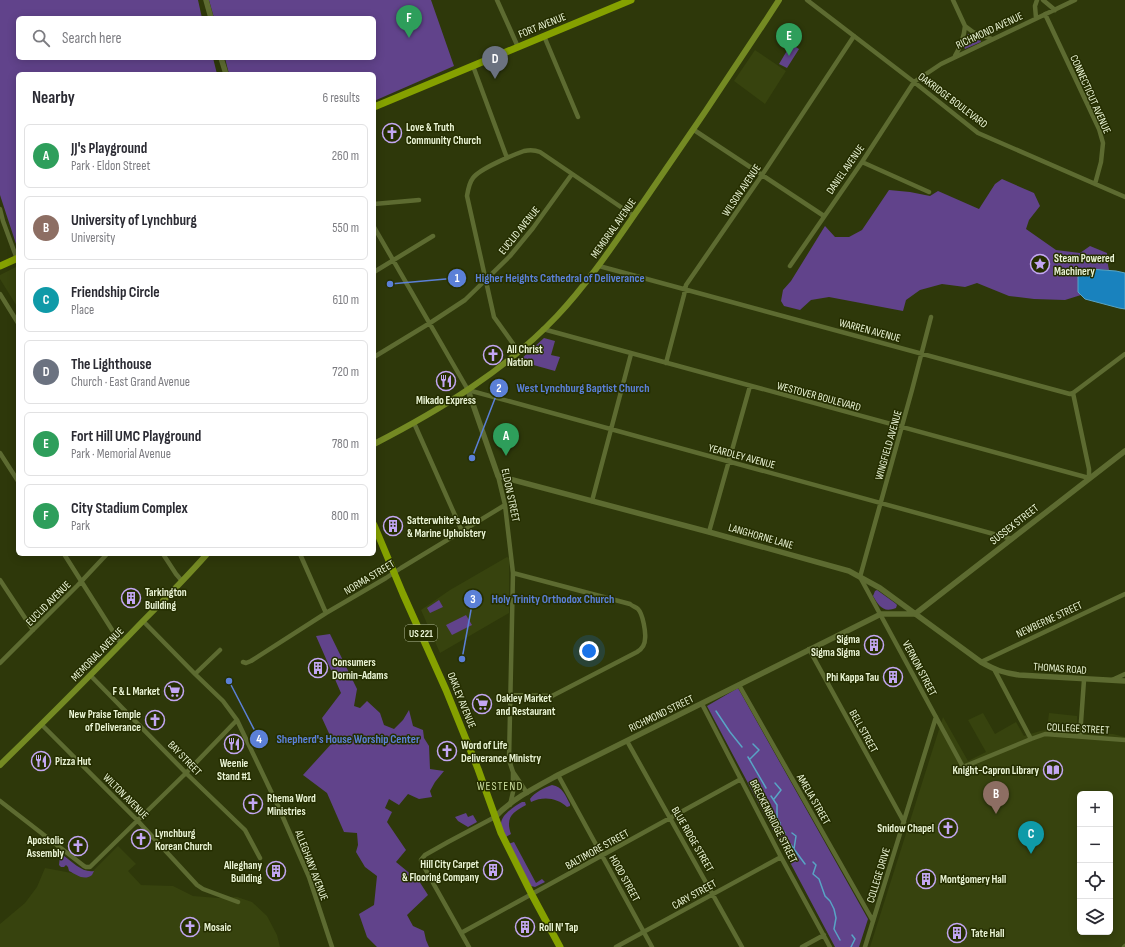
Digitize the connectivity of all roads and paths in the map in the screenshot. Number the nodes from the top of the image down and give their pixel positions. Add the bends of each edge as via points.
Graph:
1 (206, 0) edge
2 (497, 0) edge
3 (631, 0) edge
4 (779, 0) edge
5 (807, 0) edge
6 (952, 0) edge
7 (1037, 0) edge
8 (1043, 0) edge
9 (1075, 0) edge
10 (1055, 10) junction
11 (1046, 14) junction
12 (210, 16) edge
13 (1036, 18) junction
14 (965, 26) junction
15 (544, 36) junction
16 (854, 36) junction
17 (992, 39) junction
18 (518, 47) junction
19 (955, 57) junction
20 (222, 60) edge
21 (473, 66) junction
22 (226, 72) edge
23 (914, 82) junction
24 (376, 106) edge
25 (578, 117) dead end
26 (694, 130) junction
27 (507, 158) junction
28 (862, 162) junction
29 (572, 174) junction
30 (762, 174) junction
31 (1095, 184) junction
32 (929, 192) dead end
33 (1125, 197) edge
34 (418, 200) dead end
35 (376, 204) edge
36 (0, 209) edge
37 (634, 216) junction
38 (824, 216) junction
39 (1, 221) edge
40 (376, 230) edge
41 (433, 236) dead end
42 (16, 257) edge
43 (16, 259) edge
44 (393, 260) junction
45 (0, 266) edge
46 (599, 266) junction
47 (790, 266) dead end
48 (376, 271) edge
49 (485, 281) junction
50 (685, 289) junction
51 (0, 294) edge
52 (931, 317) dead end
53 (16, 320) edge
54 (430, 323) junction
55 (543, 329) junction
56 (519, 352) junction
57 (631, 354) junction
58 (922, 354) junction
59 (1125, 354) edge
60 (376, 356) edge
61 (666, 363) junction
62 (750, 386) junction
63 (468, 390) junction
64 (1074, 393) junction
65 (414, 422) junction
66 (902, 428) junction
67 (611, 429) junction
68 (376, 443) edge
69 (1125, 451) edge
70 (0, 453) edge
71 (728, 461) junction
72 (498, 476) junction
73 (1089, 478) junction
74 (16, 479) edge
75 (592, 501) junction
76 (881, 503) junction
77 (505, 505) junction
78 (376, 530) edge
79 (462, 532) junction
80 (708, 532) junction
81 (1012, 539) junction
82 (65, 556) edge
83 (105, 556) edge
84 (164, 556) edge
85 (205, 556) edge
86 (301, 556) edge
87 (394, 573) junction
88 (513, 574) junction
89 (860, 577) junction
90 (0, 580) edge
91 (82, 581) junction
92 (182, 581) junction
93 (1125, 594) edge
94 (326, 613) junction
95 (881, 614) junction
96 (915, 614) junction
97 (143, 621) junction
98 (33, 630) junction
99 (121, 644) junction
100 (220, 650) dead end
101 (809, 650) junction
102 (243, 662) dead end
103 (981, 662) junction
104 (0, 663) edge
105 (994, 670) junction
106 (195, 674) junction
107 (1125, 674) edge
108 (90, 675) junction
109 (1084, 680) junction
110 (1110, 681) junction
111 (1125, 682) edge
112 (739, 685) junction
113 (511, 695) junction
114 (702, 704) junction
115 (936, 717) junction
116 (237, 720) junction
117 (42, 725) junction
118 (1080, 736) junction
119 (1031, 739) junction
120 (1125, 740) edge
121 (627, 741) junction
122 (0, 765) edge
123 (963, 767) joint
124 (513, 772) junction
125 (186, 773) junction
126 (558, 775) junction
127 (741, 779) junction
128 (527, 793) junction
129 (0, 801) edge
130 (510, 805) junction
131 (495, 817) junction
132 (670, 818) junction
133 (137, 820) junction
134 (904, 822) junction
135 (602, 856) junction
136 (781, 857) junction
137 (260, 858) dead end
138 (713, 894) junction
139 (532, 895) junction
140 (238, 902) dead end
141 (874, 922) junction
142 (644, 932) junction
143 (461, 933) junction
144 (824, 935) junction
145 (332, 947) edge
146 (469, 947) edge
147 (560, 947) edge
148 (616, 947) edge
149 (652, 947) edge
150 (742, 947) edge
151 (802, 947) edge
152 (830, 947) edge
153 (865, 947) edge

1 - 12 street
2 - 18 street
3 - 15 main road, FORT AVENUE
4 - 26 main road, MEMORIAL AVENUE
5 - 16 street, OAKRIDGE BOULEVARD
6 - 14 street
7 - 13 street
8 - 10 street
9 - 10 street, RICHMOND AVENUE
10 - 11 street, RICHMOND AVENUE
11 - 13 street, RICHMOND AVENUE
11 - 31 street, CONNECTICUT AVENUE via 1099,129 1102,149
13 - 17 street, RICHMOND AVENUE
14 - 17 street
14 - 19 street via 961,47
15 - 18 main road, FORT AVENUE
15 - 25 street
16 - 23 street, OAKRIDGE BOULEVARD
16 - 30 street, WILSON AVENUE
17 - 19 street, RICHMOND AVENUE
18 - 21 main road, FORT AVENUE
19 - 23 street, RICHMOND AVENUE
20 - 22 street
21 - 24 main road, FORT AVENUE
21 - 27 street
23 - 28 street, DANIEL AVENUE
23 - 31 street, OAKRIDGE BOULEVARD via 978,133
26 - 30 street
26 - 37 main road, MEMORIAL AVENUE
27 - 29 street via 525,151 536,151
27 - 49 street via 472,178 467,196
28 - 32 street
28 - 38 street, DANIEL AVENUE
29 - 37 street
29 - 49 street, EUCLID AVENUE via 533,228
30 - 38 street
30 - 50 street, WILSON AVENUE
31 - 33 street, OAKRIDGE BOULEVARD
34 - 35 street
36 - 39 street
37 - 46 main road, MEMORIAL AVENUE
38 - 47 street, DANIEL AVENUE
39 - 42 street
40 - 44 street, ELDON STREET
41 - 44 street
43 - 45 main road
44 - 48 street
44 - 54 street, ELDON STREET
46 - 50 street, WARREN AVENUE
46 - 55 main road, MEMORIAL AVENUE
49 - 54 street, EUCLID AVENUE via 465,300
49 - 56 street via 494,317
50 - 58 street, WARREN AVENUE
50 - 61 street, WILSON AVENUE
51 - 53 street
52 - 58 street, WINGFIELD AVENUE
54 - 60 street, EUCLID AVENUE
54 - 63 street, ELDON STREET
55 - 56 main road, MEMORIAL AVENUE
55 - 57 street, WESTOVER BOULEVARD
56 - 63 main road, MEMORIAL AVENUE
57 - 61 street, WESTOVER BOULEVARD
57 - 67 street
58 - 64 street, WARREN AVENUE via 1066,394
58 - 66 street, WINGFIELD AVENUE
59 - 64 street
61 - 62 street, WESTOVER BOULEVARD
62 - 66 street, WESTOVER BOULEVARD
62 - 71 street
63 - 65 main road, MEMORIAL AVENUE
63 - 67 street, YEARDLEY AVENUE
63 - 72 street, ELDON STREET
64 - 73 street
65 - 68 main road, MEMORIAL AVENUE
65 - 79 street
66 - 73 street, WESTOVER BOULEVARD
66 - 76 street, WINGFIELD AVENUE
67 - 71 street, YEARDLEY AVENUE
67 - 75 street
69 - 73 street, SUSSEX STREET
70 - 74 street
71 - 76 street, YEARDLEY AVENUE
71 - 80 street
72 - 75 street, LANGHORNE LANE
72 - 77 street, ELDON STREET
73 - 81 street, SUSSEX STREET
75 - 80 street, LANGHORNE LANE
76 - 81 street, YEARDLEY AVENUE
76 - 89 street, WINGFIELD AVENUE
77 - 79 street, NORMA STREET
77 - 88 street, ELDON STREET
78 - 87 main road, OAKLEY AVENUE / US 221
79 - 87 street, NORMA STREET
80 - 89 street, LANGHORNE LANE via 849,571
81 - 96 street, SUSSEX STREET
82 - 91 street
83 - 91 street, EUCLID AVENUE
84 - 92 street
85 - 92 main road, MEMORIAL AVENUE
86 - 94 street
87 - 94 street, NORMA STREET
87 - 131 main road, OAKLEY AVENUE / US 221 via 448,694
88 - 113 street, ELDON STREET
88 - 113 street via 630,604 638,609 642,616 646,639 643,648 637,652 552,696
89 - 95 street, VERNON STREET
89 - 96 street, LANGHORNE LANE via 880,588
90 - 98 street
91 - 98 street, EUCLID AVENUE
91 - 99 street
92 - 97 main road, MEMORIAL AVENUE
93 - 103 street, NEWBERNE STREET
94 - 102 street, NORMA STREET via 251,661
95 - 96 street, RICHMOND STREET
95 - 101 street, RICHMOND STREET
95 - 115 street, VERNON STREET
96 - 103 street, LANGHORNE LANE
97 - 99 main road, MEMORIAL AVENUE
97 - 106 street, ALLEGHANY AVENUE
98 - 104 street, EUCLID AVENUE
99 - 108 main road, MEMORIAL AVENUE
100 - 106 street
101 - 112 street, RICHMOND STREET
101 - 134 street, BELL STREET
103 - 105 street, LANGHORNE LANE
105 - 109 street, THOMAS ROAD via 1019,675
105 - 119 street
106 - 116 street, ALLEGHANY AVENUE via 223,701
107 - 110 street
108 - 117 main road, MEMORIAL AVENUE
108 - 125 street, BAY STREET
109 - 110 street, THOMAS ROAD
109 - 118 street
110 - 111 street, THOMAS ROAD
112 - 114 street, RICHMOND STREET
112 - 141 street, AMELIA STREET
113 - 124 street, ELDON STREET via 509,760
114 - 121 street, RICHMOND STREET
114 - 127 street, BRECKENBRIDGE STREET
115 - 123 street, VERNON STREET
115 - 134 street, COLLEGE DRIVE
116 - 125 street
116 - 145 street, ALLEGHANY AVENUE via 309,877
117 - 122 main road, MEMORIAL AVENUE
117 - 133 street, WILTON AVENUE
118 - 119 street, COLLEGE STREET via 1045,734
118 - 120 street, COLLEGE STREET
119 - 123 street, COLLEGE STREET
121 - 126 street, RICHMOND STREET
121 - 132 street, BLUE RIDGE STREET
124 - 128 street, ELDON STREET
124 - 130 street, ELDON STREET
125 - 133 street
125 - 137 street, BAY STREET via 244,830
126 - 128 street, RICHMOND STREET
126 - 135 street, HOOD STREET
127 - 132 street, BALTIMORE STREET
127 - 136 street, BRECKENBRIDGE STREET
128 - 130 street, RICHMOND STREET
129 - 133 street via 88,867 92,866
130 - 131 street, RICHMOND STREET
131 - 139 main road, OAKLEY AVENUE / US 221 via 509,852
131 - 143 street, RICHMOND STREET via 425,855 421,860
132 - 135 street, BALTIMORE STREET
132 - 138 street, BLUE RIDGE STREET
133 - 140 street, WILTON AVENUE via 197,885
134 - 141 street, COLLEGE DRIVE
135 - 139 street, BALTIMORE STREET
135 - 142 street, HOOD STREET
136 - 138 street, CARY STREET
136 - 144 street, BRECKENBRIDGE STREET
138 - 142 street, CARY STREET
138 - 150 street, BLUE RIDGE STREET
139 - 143 street, BALTIMORE STREET
139 - 147 main road, OAKLEY AVENUE / US 221
141 - 153 street, COLLEGE DRIVE
142 - 148 street, CARY STREET
142 - 149 street, HOOD STREET
143 - 146 street
144 - 151 street
144 - 152 street, BRECKENBRIDGE STREET

